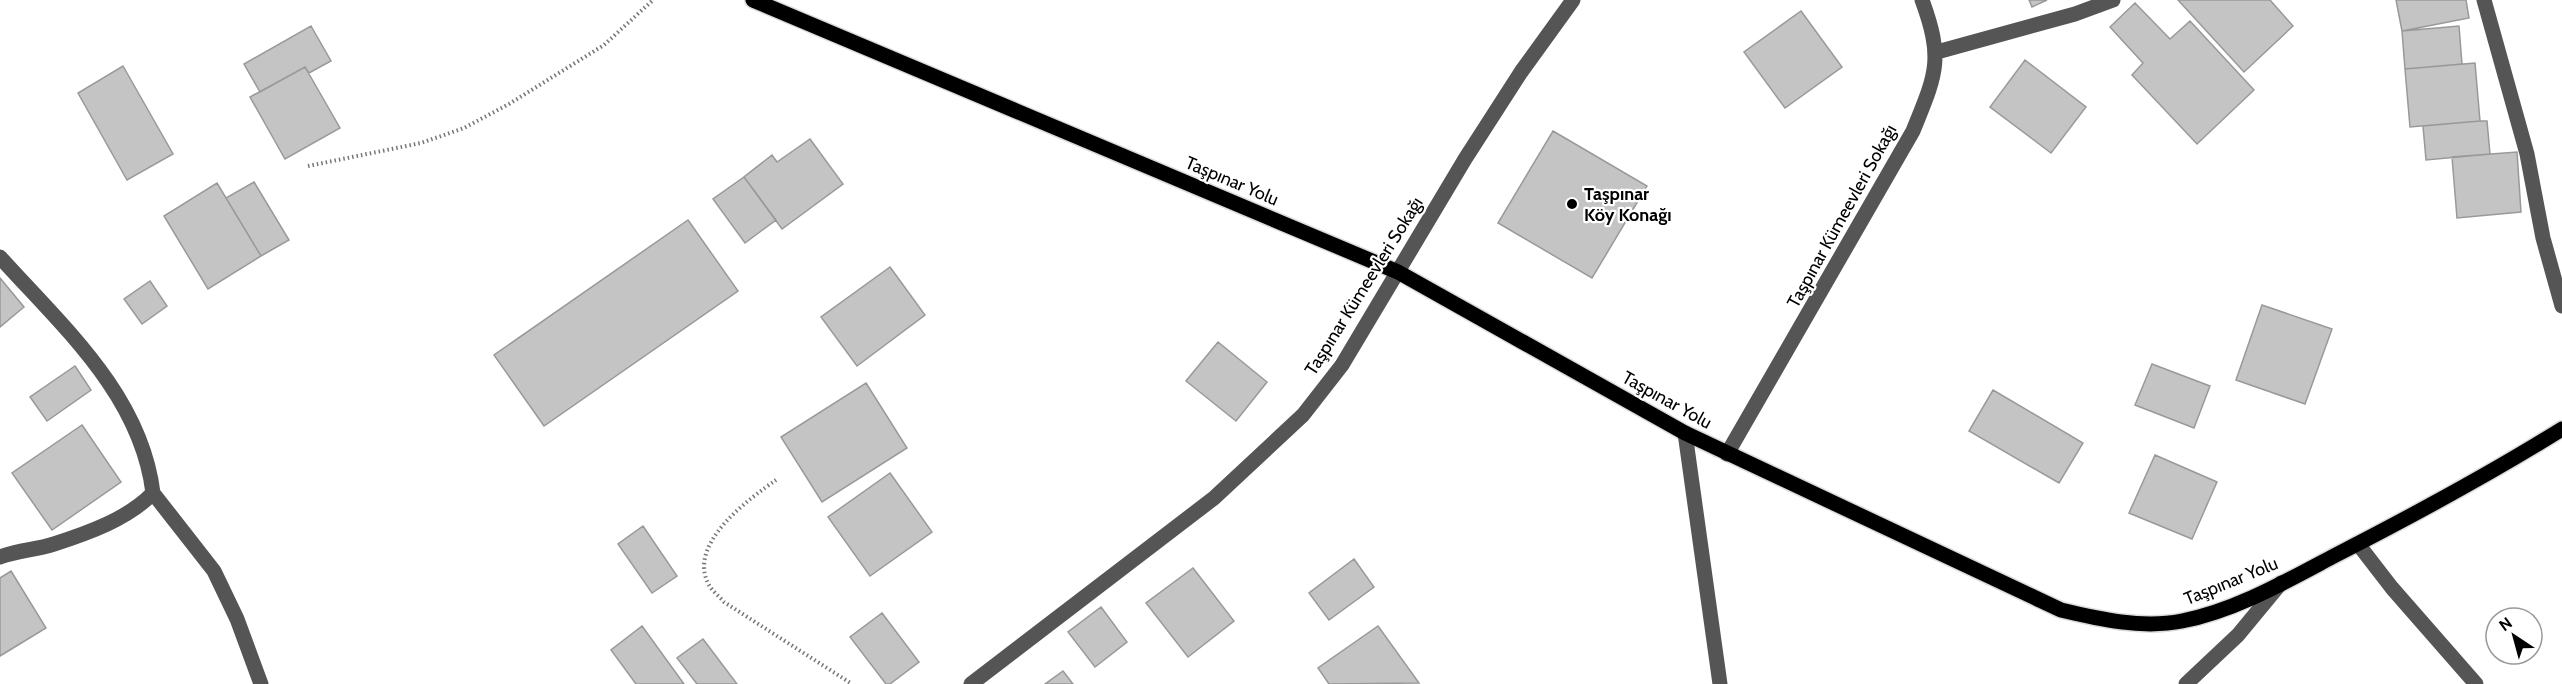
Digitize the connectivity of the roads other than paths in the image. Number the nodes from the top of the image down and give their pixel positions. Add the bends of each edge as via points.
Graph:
1 (753, 0) edge
2 (1573, 0) edge
3 (1922, 0) edge
4 (2113, 0) edge
5 (2484, 0) edge
6 (1937, 52) junction
7 (0, 257) edge
8 (1398, 272) junction
9 (2562, 306) edge
10 (2562, 429) edge
11 (1685, 433) junction
12 (1728, 454) junction
13 (153, 493) junction
14 (2358, 544) junction
15 (0, 557) edge
16 (2281, 583) junction
17 (261, 684) edge
18 (971, 684) edge
19 (1720, 684) edge
20 (2186, 684) edge
21 (2476, 684) edge

1 - 8 main road, Taşpınar Yolu
2 - 8 street, Taşpınar Kümeevleri Sokağı via 1490,120
3 - 6 street, Taşpınar Kümeevleri Sokağı
4 - 6 street
5 - 9 street via 2527,154 2543,238
6 - 12 street, Taşpınar Kümeevleri Sokağı via 1930,87 1912,131
7 - 13 street via 100,368 126,409 150,467
8 - 11 main road, Taşpınar Yolu
8 - 18 street, Taşpınar Kümeevleri Sokağı via 1342,365 1303,415 1259,458 1214,498
10 - 14 main road, Taşpınar Yolu via 2445,499
11 - 12 main road, Taşpınar Yolu
11 - 19 street
12 - 16 main road, Taşpınar Yolu via 2061,610 2105,621 2180,622 2215,612
13 - 15 street via 138,509 104,524 53,544
13 - 17 street via 214,571
14 - 16 main road, Taşpınar Yolu
14 - 21 street
16 - 20 street via 2238,635

